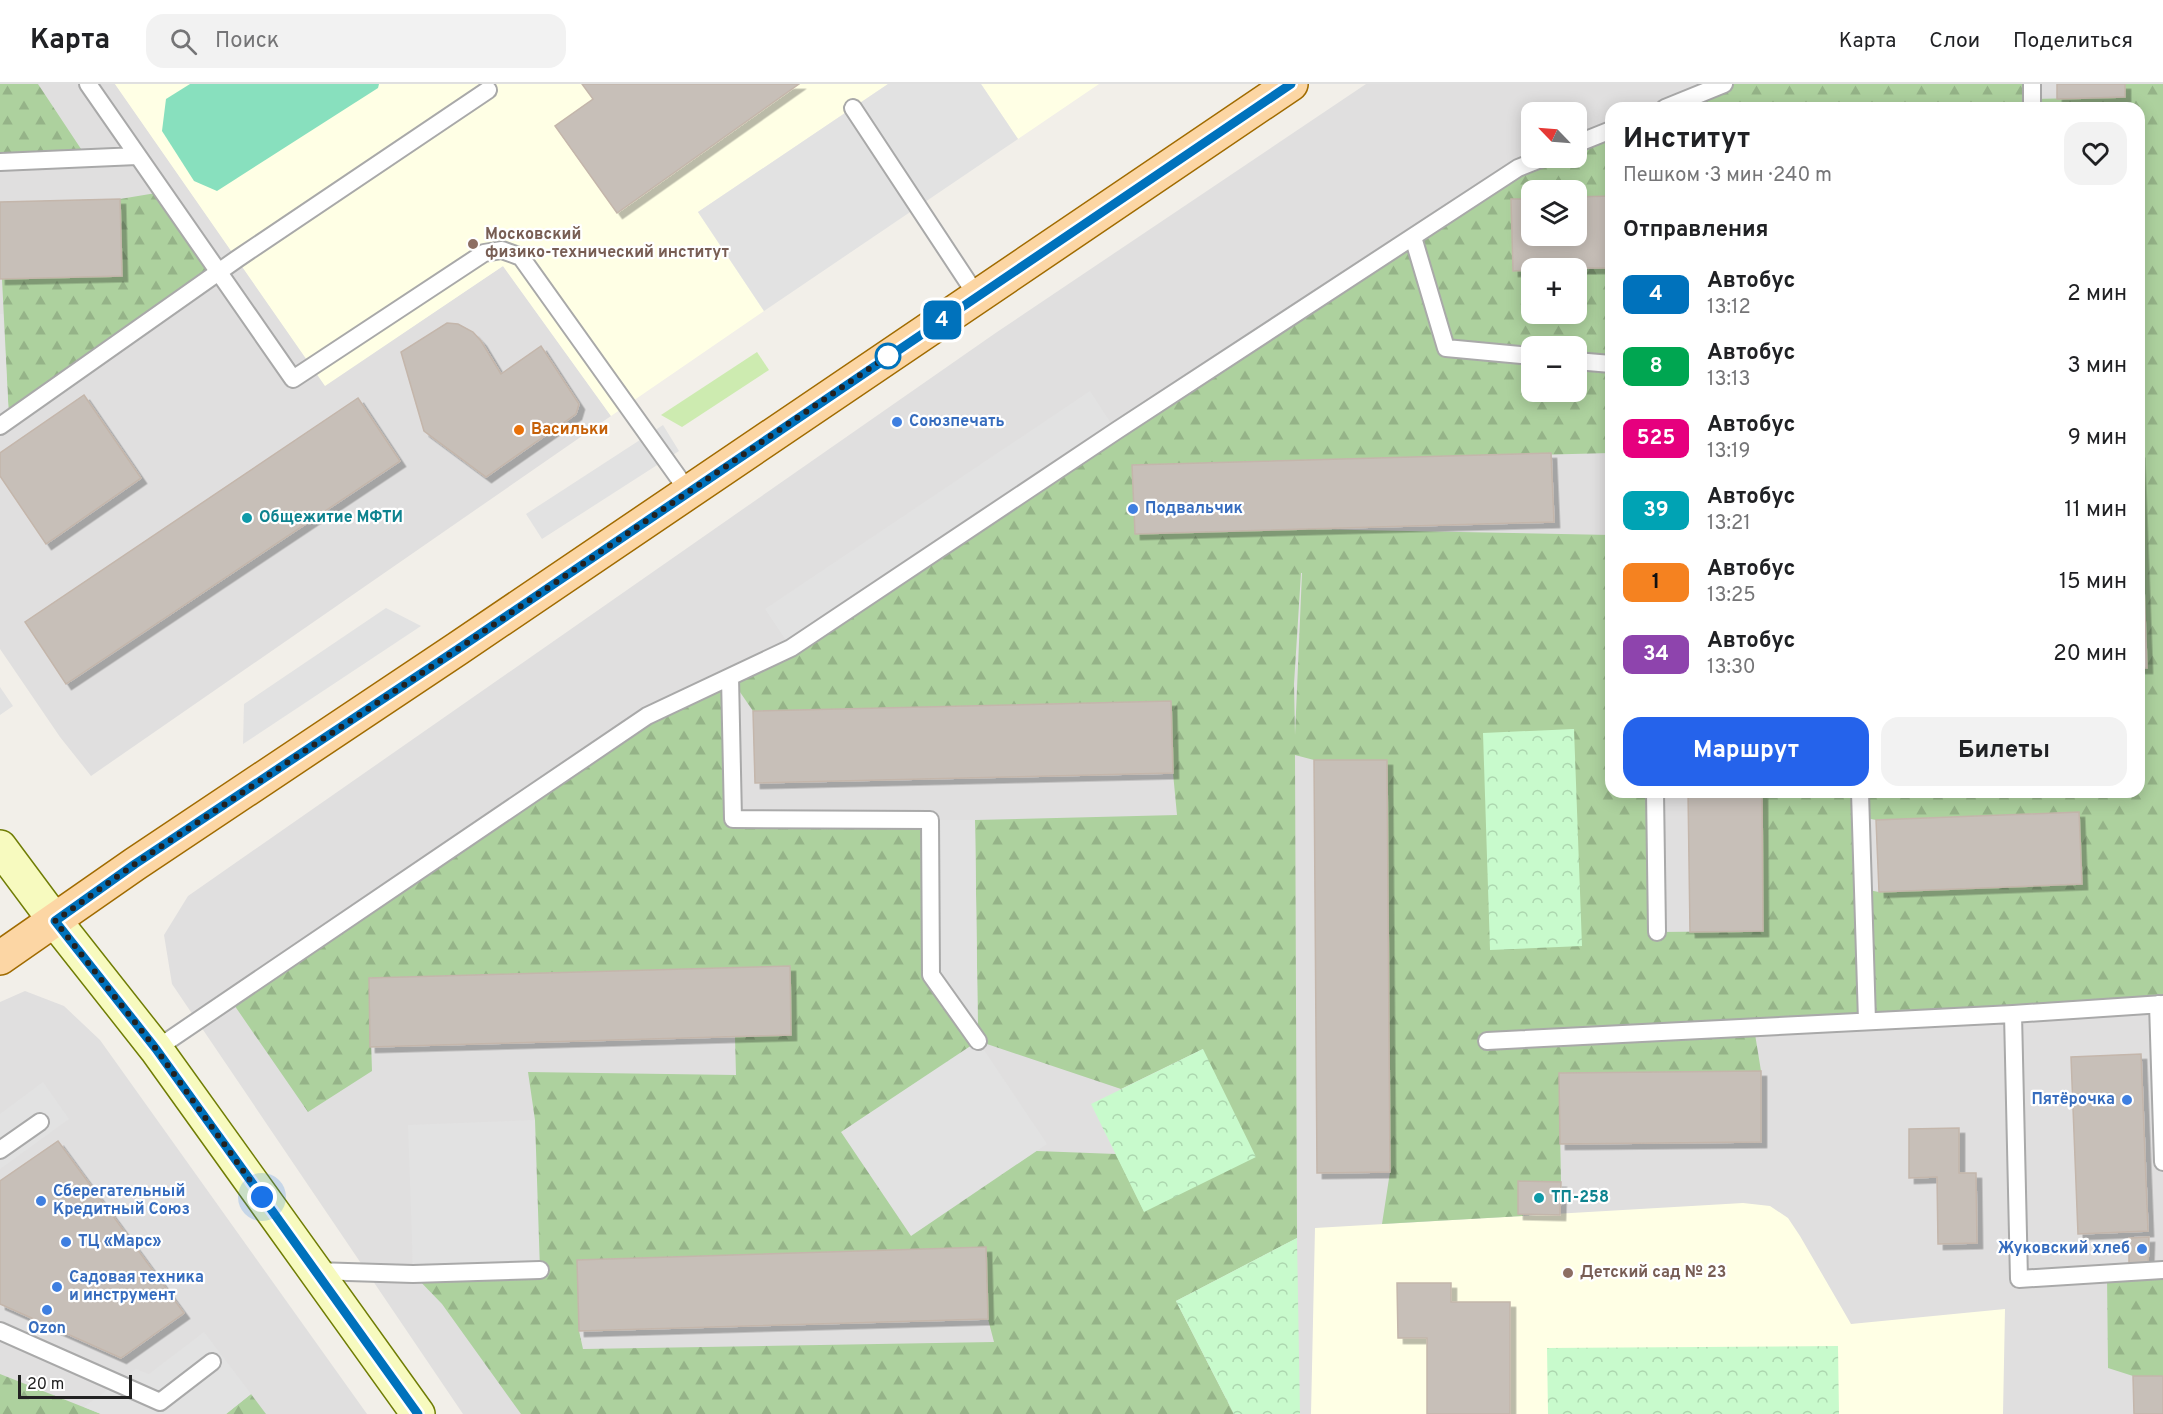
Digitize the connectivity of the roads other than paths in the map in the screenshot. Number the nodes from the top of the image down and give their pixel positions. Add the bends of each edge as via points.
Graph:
1 (88, 84) edge
2 (1291, 84) edge
3 (1725, 84) edge
4 (2032, 84) edge
5 (488, 90) dead end
6 (1680, 102) edge
7 (2032, 102) edge
8 (853, 108) dead end
9 (1605, 132) edge
10 (1587, 140) edge
11 (137, 156) junction
12 (0, 162) edge
13 (1521, 167) edge
14 (1413, 237) junction
15 (219, 273) junction
16 (977, 296) junction
17 (1521, 355) edge
18 (1587, 362) edge
19 (1605, 363) edge
20 (0, 426) edge
21 (688, 491) junction
22 (730, 677) junction
23 (1655, 798) edge
24 (1860, 798) edge
25 (0, 847) edge
26 (55, 921) junction
27 (1657, 932) dead end
28 (0, 958) edge
29 (2161, 1004) edge
30 (2013, 1014) junction
31 (1867, 1021) junction
32 (978, 1041) dead end
33 (1487, 1041) dead end
34 (156, 1049) junction
35 (40, 1122) dead end
36 (0, 1150) edge
37 (2163, 1162) edge
38 (540, 1270) dead end
39 (2163, 1270) edge
40 (315, 1271) junction
41 (0, 1331) edge
42 (212, 1362) dead end
43 (418, 1414) edge

1 - 11 lane
2 - 16 main road
3 - 6 lane
4 - 7 lane
5 - 15 lane
8 - 16 lane
9 - 10 lane
11 - 12 lane
11 - 15 lane
13 - 14 lane
14 - 17 lane via 1446,348
14 - 22 lane via 791,648
15 - 20 lane
15 - 21 lane via 293,379 484,253 502,250 521,257
16 - 21 main road
18 - 19 lane
21 - 26 main road
22 - 32 lane via 733,819 930,820 931,975
22 - 34 lane via 646,716
23 - 27 lane
24 - 31 lane
25 - 26 main road
26 - 28 main road
26 - 34 main road
29 - 30 lane
29 - 37 lane
30 - 31 lane
30 - 39 lane via 2019,1279
31 - 33 lane
34 - 40 main road
35 - 36 lane
38 - 40 lane via 413,1274
40 - 43 main road
41 - 42 lane via 160,1402

